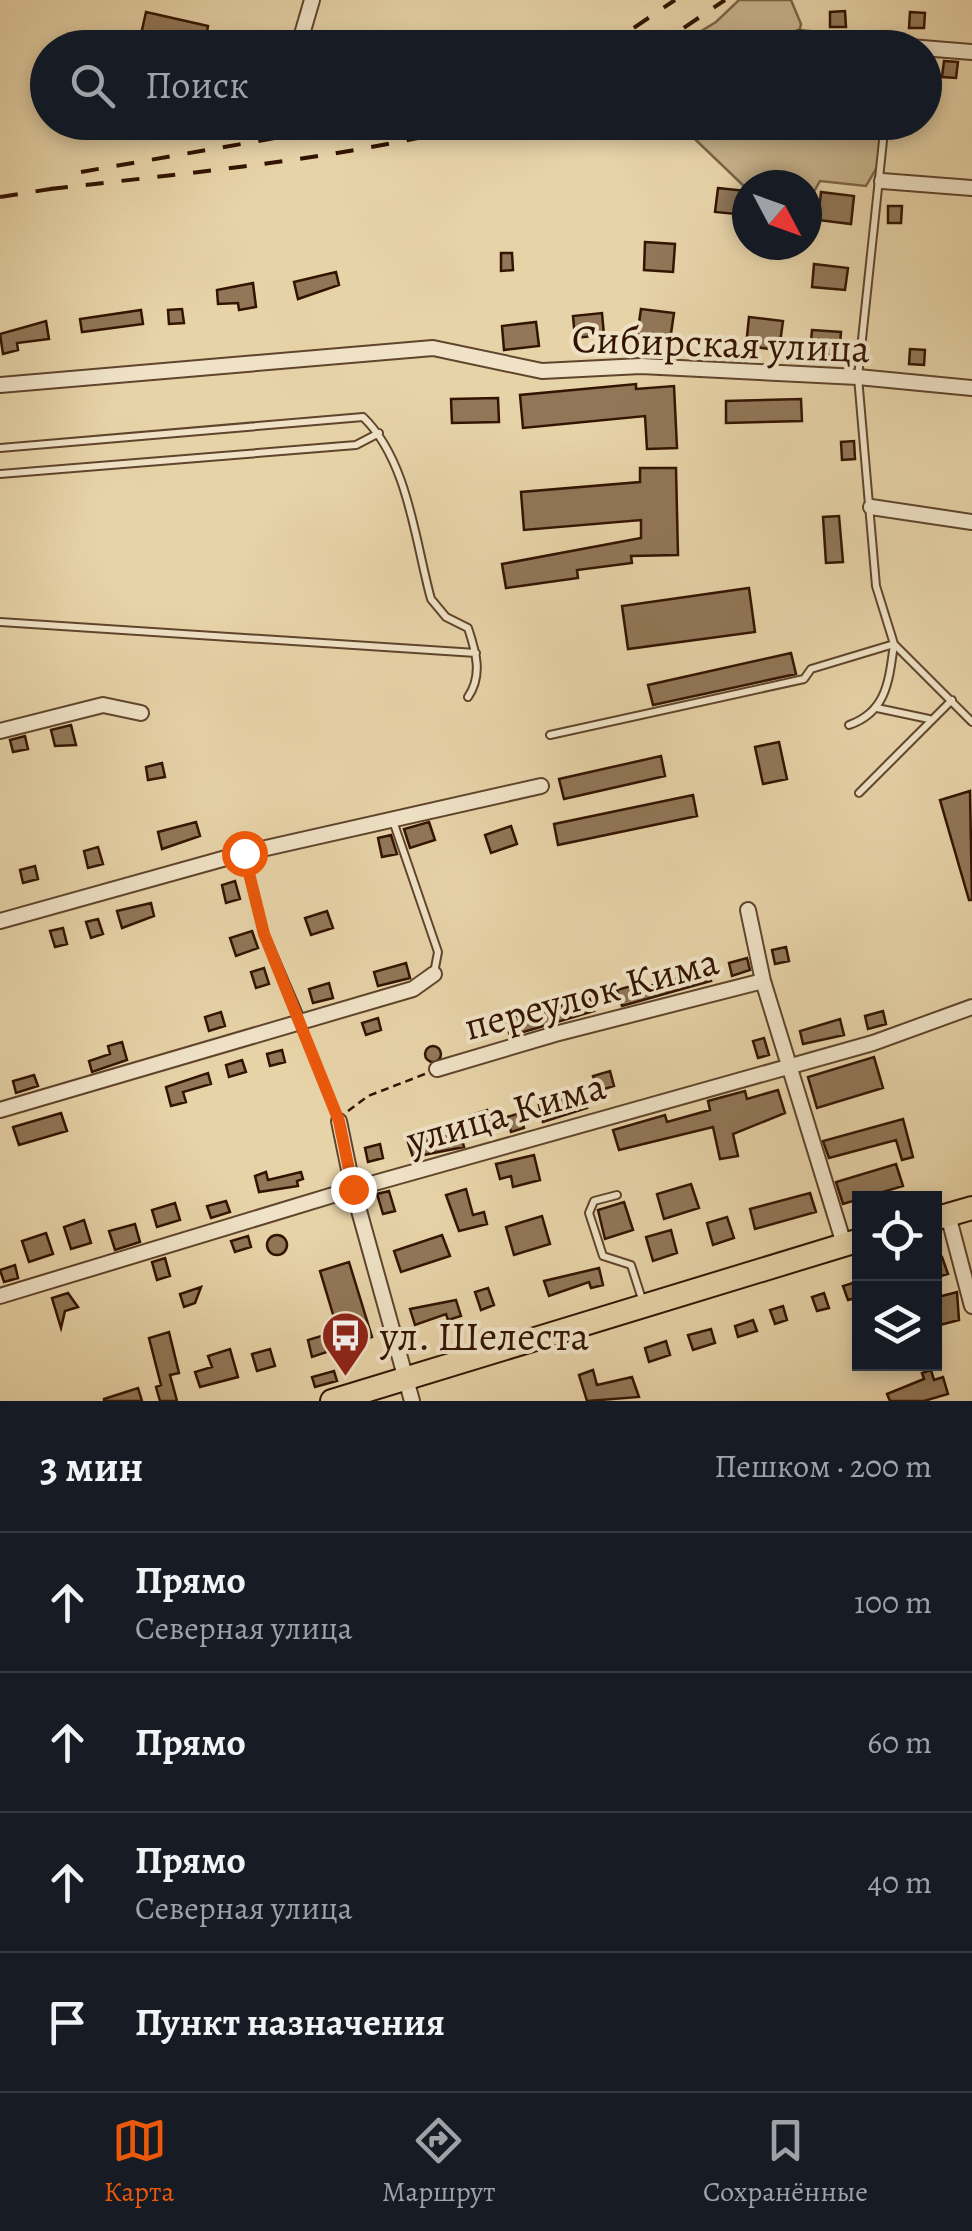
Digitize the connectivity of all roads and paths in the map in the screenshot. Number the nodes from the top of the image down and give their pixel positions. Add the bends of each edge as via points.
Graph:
1 (312, 0) edge
2 (303, 30) edge
3 (942, 50) edge
4 (972, 52) edge
5 (884, 140) edge
6 (882, 181) junction
7 (972, 188) edge
8 (858, 377) junction
9 (0, 385) edge
10 (972, 388) edge
11 (379, 432) junction
12 (0, 448) edge
13 (0, 474) edge
14 (871, 507) junction
15 (972, 522) edge
16 (0, 622) edge
17 (894, 644) junction
18 (476, 653) junction
19 (468, 697) dead end
20 (952, 700) junction
21 (877, 708) junction
22 (142, 713) dead end
23 (930, 720) junction
24 (972, 722) edge
25 (849, 725) dead end
26 (0, 732) edge
27 (550, 736) dead end
28 (540, 786) dead end
29 (859, 792) dead end
30 (392, 817) junction
31 (244, 853) junction
32 (748, 910) dead end
33 (0, 921) edge
34 (434, 974) joint
35 (762, 981) junction
36 (972, 1008) edge
37 (301, 1020) junction
38 (787, 1066) junction
39 (437, 1069) joint
40 (0, 1110) edge
41 (339, 1121) junction
42 (353, 1189) junction
43 (617, 1194) dead end
44 (972, 1208) edge
45 (942, 1217) edge
46 (942, 1220) edge
47 (852, 1242) edge
48 (0, 1296) edge
49 (644, 1305) junction
50 (972, 1306) edge
51 (408, 1390) edge
52 (332, 1401) edge

1 - 2 street
3 - 4 street
5 - 6 lane
6 - 7 street
6 - 8 lane
8 - 9 street, Сибирская улица via 642,366 542,371 433,348
8 - 10 street, Сибирская улица
8 - 14 lane
11 - 12 lane via 363,418
11 - 13 lane via 356,446
11 - 18 lane via 392,456 431,599 468,628
14 - 15 street
14 - 17 lane via 876,586
16 - 18 lane
17 - 20 lane
17 - 21 lane
17 - 27 lane via 811,669 804,679
18 - 19 lane via 477,684
20 - 23 lane
20 - 24 lane
21 - 23 lane
21 - 25 lane
22 - 26 street via 103,705
23 - 29 lane
28 - 30 street
30 - 31 street
30 - 34 lane via 438,952
31 - 33 street
31 - 37 lane via 264,934
32 - 35 street
34 - 37 street via 413,988
35 - 38 street
35 - 39 street, переулок Кима
36 - 38 street, улица Кима
37 - 40 street
37 - 41 path
38 - 42 street, улица Кима
38 - 47 street
39 - 41 path via 368,1096
41 - 42 street
42 - 48 street, улица Кима
42 - 51 street
43 - 49 lane via 594,1202 589,1213 603,1256 631,1265
44 - 45 main road
46 - 50 street
47 - 49 main road
49 - 51 main road
51 - 52 main road

